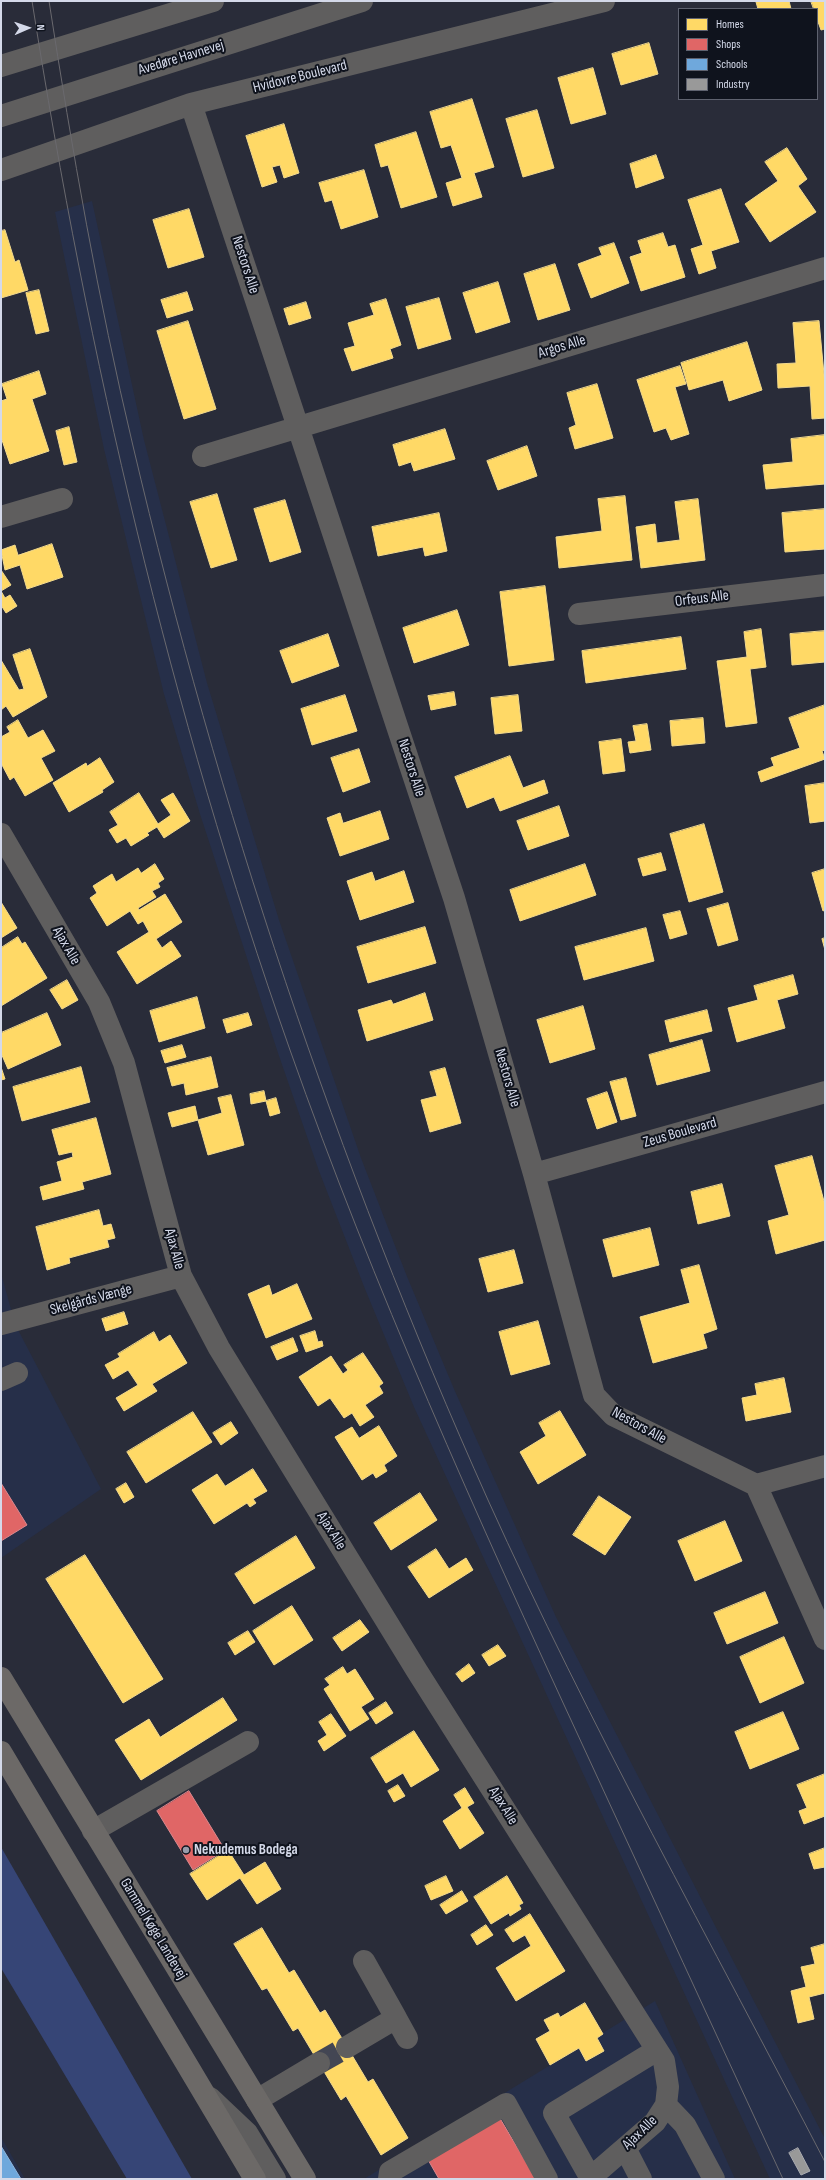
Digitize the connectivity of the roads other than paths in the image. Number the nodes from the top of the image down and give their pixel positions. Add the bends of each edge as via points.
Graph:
1 (213, 1) edge
2 (362, 1) edge
3 (604, 1) edge
4 (1, 66) edge
5 (191, 104) junction
6 (1, 116) edge
7 (1, 170) edge
8 (825, 268) edge
9 (299, 426) junction
10 (204, 456) dead end
11 (62, 499) dead end
12 (1, 517) edge
13 (825, 585) edge
14 (579, 614) dead end
15 (1, 834) edge
16 (825, 1092) edge
17 (534, 1174) junction
18 (181, 1276) junction
19 (1, 1324) edge
20 (825, 1466) edge
21 (756, 1485) junction
22 (825, 1639) edge
23 (1, 1678) edge
24 (248, 1742) dead end
25 (1, 1752) edge
26 (93, 1831) junction
27 (364, 1960) dead end
28 (396, 2018) junction
29 (407, 2038) dead end
30 (347, 2047) tunnel mouth
31 (657, 2050) junction
32 (320, 2063) tunnel mouth
33 (207, 2096) junction
34 (257, 2100) junction
35 (666, 2105) junction
36 (625, 2148) junction
37 (590, 2178) edge
38 (255, 2179) edge
39 (276, 2179) edge
40 (305, 2179) edge
41 (389, 2179) edge
42 (547, 2179) edge
43 (641, 2179) edge
44 (714, 2179) edge

1 - 4 street
2 - 6 street, Avedøre Havnevej
3 - 5 street, Hvidovre Boulevard
5 - 7 street, Hvidovre Boulevard
5 - 9 street, Nestors Alle
8 - 9 street, Argos Alle
9 - 10 street
9 - 17 street, Nestors Alle via 454,898
11 - 12 street
13 - 14 street, Orfeus Alle
15 - 18 street, Ajax Alle via 99,1002 124,1063
16 - 17 street, Zeus Boulevard
17 - 21 street, Nestors Alle via 594,1395 613,1415
18 - 19 street, Skelgårds Vænge
18 - 31 street, Ajax Alle via 223,1355 417,1671
20 - 21 street
21 - 22 street
23 - 26 main road, Gammel Køge Landevej
24 - 26 street
25 - 33 main road
26 - 34 main road, Gammel Køge Landevej
27 - 28 street
28 - 29 street
28 - 30 street
31 - 35 street, Ajax Alle via 664,2061 667,2080
31 - 37 street via 554,2112
32 - 34 street
33 - 38 main road
33 - 39 street via 247,2133
34 - 40 main road, Gammel Køge Landevej
35 - 36 street, Ajax Alle via 655,2122
35 - 44 street via 685,2125
36 - 37 street, Ajax Alle
36 - 43 street
41 - 42 street via 390,2172 506,2104

